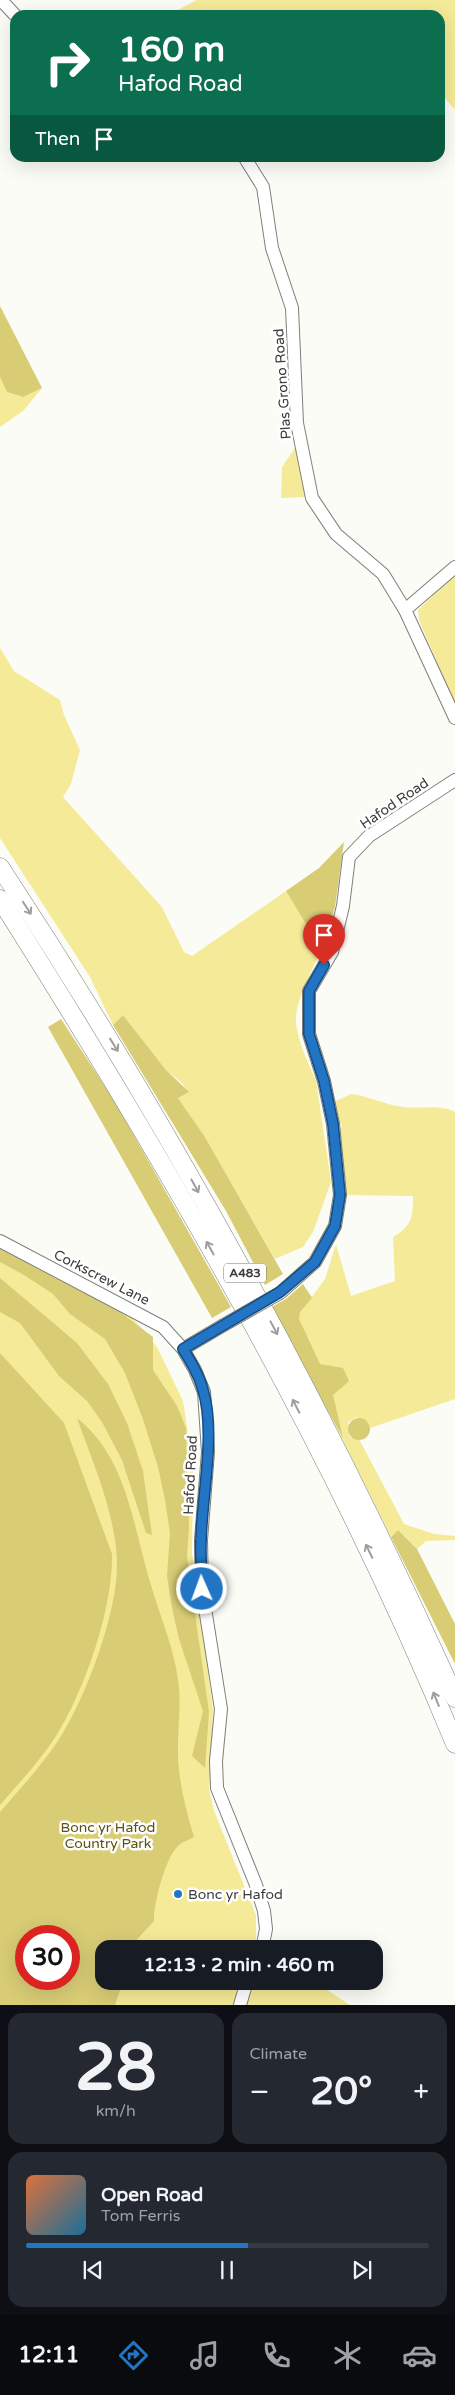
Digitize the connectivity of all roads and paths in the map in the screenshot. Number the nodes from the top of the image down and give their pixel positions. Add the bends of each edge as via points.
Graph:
1 (1, 0) edge
2 (10, 10) edge
3 (247, 162) edge
4 (455, 567) edge
5 (405, 610) junction
6 (455, 718) edge
7 (455, 780) edge
8 (0, 867) edge
9 (0, 899) edge
10 (0, 1241) edge
11 (183, 1349) junction
12 (455, 1698) edge
13 (455, 1744) edge
14 (264, 1940) edge
15 (244, 1990) edge
16 (240, 2005) edge

1 - 2 street
3 - 5 street, Plas Grono Road via 263,187 272,248 292,308 297,424 312,498 336,534 384,574
4 - 5 street
5 - 6 street
7 - 11 street, Hafod Road, bridge via 369,836 349,858 343,906 332,952 309,991 309,1034 333,1124 340,1195 335,1226 315,1262 280,1292
8 -> 12 highway, A483 via 136,1081 238,1262 320,1413 396,1567
13 -> 9 highway, A483 via 369,1551 257,1333 150,1142
10 - 11 street, Corkscrew Lane via 142,1314 163,1327
11 - 14 street, Hafod Road via 204,1392 207,1421 202,1589 221,1709 217,1788 264,1911
15 - 16 street

